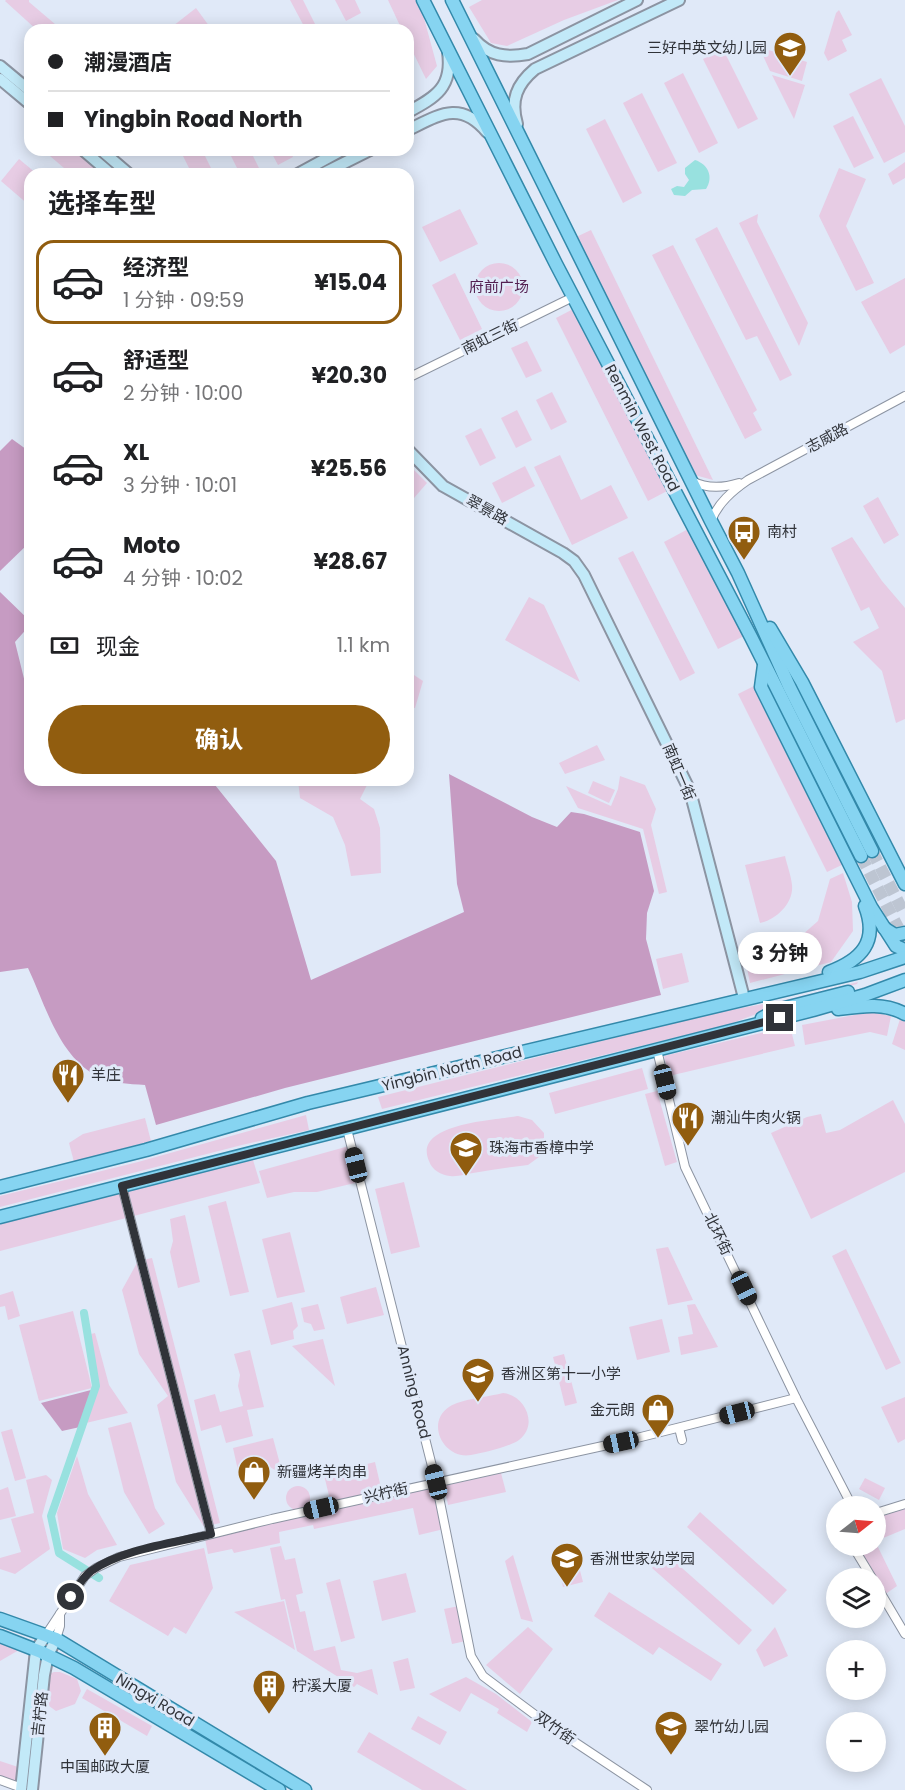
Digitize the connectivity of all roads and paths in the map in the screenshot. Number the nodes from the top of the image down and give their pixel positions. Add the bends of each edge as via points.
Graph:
1 (423, 0) edge
2 (452, 0) edge
3 (637, 0) edge
4 (679, 0) edge
5 (470, 34) junction
6 (446, 46) junction
7 (0, 66) edge
8 (0, 79) edge
9 (24, 86) edge
10 (24, 99) edge
11 (414, 109) edge
12 (414, 127) edge
13 (520, 132) junction
14 (495, 143) junction
15 (90, 156) edge
16 (107, 156) edge
17 (331, 156) edge
18 (358, 156) edge
19 (104, 168) edge
20 (122, 168) edge
21 (309, 168) edge
22 (334, 168) edge
23 (573, 297) junction
24 (414, 375) edge
25 (905, 396) edge
26 (414, 456) edge
27 (690, 480) junction
28 (748, 480) junction
29 (711, 521) junction
30 (574, 561) joint
31 (738, 573) junction
32 (764, 663) junction
33 (859, 794) junction
34 (848, 860) junction
35 (905, 870) edge
36 (905, 884) edge
37 (883, 927) junction
38 (905, 933) edge
39 (905, 950) edge
40 (901, 960) edge
41 (905, 972) edge
42 (905, 980) edge
43 (786, 989) junction
44 (744, 998) junction
45 (813, 1010) junction
46 (905, 1014) edge
47 (748, 1026) junction
48 (657, 1050) junction
49 (347, 1129) junction
50 (122, 1186) junction
51 (0, 1187) edge
52 (0, 1216) edge
53 (796, 1398) junction
54 (679, 1428) junction
55 (682, 1440) dead end
56 (436, 1482) junction
57 (847, 1496) edge
58 (905, 1504) edge
59 (886, 1509) edge
60 (211, 1534) junction
61 (886, 1602) edge
62 (0, 1619) edge
63 (905, 1634) edge
64 (0, 1636) edge
65 (51, 1637) junction
66 (36, 1650) junction
67 (48, 1655) junction
68 (471, 1656) joint
69 (142, 1693) junction
70 (136, 1705) junction
71 (0, 1780) edge
72 (25, 1789) edge
73 (279, 1790) edge
74 (305, 1790) edge
75 (646, 1790) edge

1 - 6 main road, Renmin West Road
2 - 5 main road, Renmin West Road
3 - 5 main road via 528,54 495,55 482,48
4 - 13 main road via 535,69 520,83 514,97 513,113
5 - 13 main road, Renmin West Road
6 - 11 main road via 448,75 441,90
6 - 14 main road, Renmin West Road
7 - 9 main road
8 - 10 main road
12 - 14 main road via 438,115 466,114
13 - 27 main road, Renmin West Road
14 - 23 main road, Renmin West Road
15 - 19 main road
16 - 20 main road
17 - 21 main road
18 - 22 main road
23 - 24 street, 南虹三街
23 - 32 main road, Renmin West Road
25 - 28 street, 志威路
26 - 30 main road, 翠景路 via 443,486
27 - 28 street, 志威路 via 710,487 727,487
27 - 29 main road, Renmin West Road
28 - 29 street, 志威路 via 723,501
29 - 31 main road, Renmin West Road
30 - 44 main road, 南虹一街 via 690,790
31 - 32 main road, Renmin West Road via 866,853
31 - 33 main road via 802,682
32 - 34 main road via 761,687
33 - 35 main road
33 - 36 main road
34 - 37 main road
34 - 43 main road via 869,915 866,945 858,958 844,967
37 - 38 main road via 895,935
37 - 39 main road via 896,946
40 - 43 main road, Yingbin North Road
41 - 47 main road via 889,980 777,1010
42 - 45 main road
43 - 44 main road, Yingbin North Road
44 - 51 main road, Yingbin North Road via 309,1103
45 - 46 main road via 872,1005
45 - 47 main road
47 - 48 main road
48 - 49 main road
48 - 53 street, 北环街 via 685,1167
49 - 50 main road
49 - 56 street, Anning Road
50 - 52 main road
50 - 60 street
53 - 54 street, 兴柠街
53 - 57 street, 北环街
54 - 55 street
54 - 56 street, 兴柠街
56 - 60 street, 兴柠街
56 - 68 street, Anning Road
58 - 59 street
60 - 65 street, 兴柠街 via 134,1552 103,1564 85,1576 60,1613 60,1626
61 - 63 street
62 - 65 main road, Ningxi Road
64 - 66 main road, Ningxi Road
65 - 66 main road
65 - 67 main road, 吉柠路
65 - 69 main road, Ningxi Road
66 - 67 main road, Ningxi Road
66 - 72 main road
67 - 70 main road, Ningxi Road
67 - 72 main road, 吉柠路
68 - 75 street, 双竹街 via 483,1676
69 - 70 main road
69 - 74 main road, Ningxi Road
70 - 73 main road, Ningxi Road
71 - 72 street

